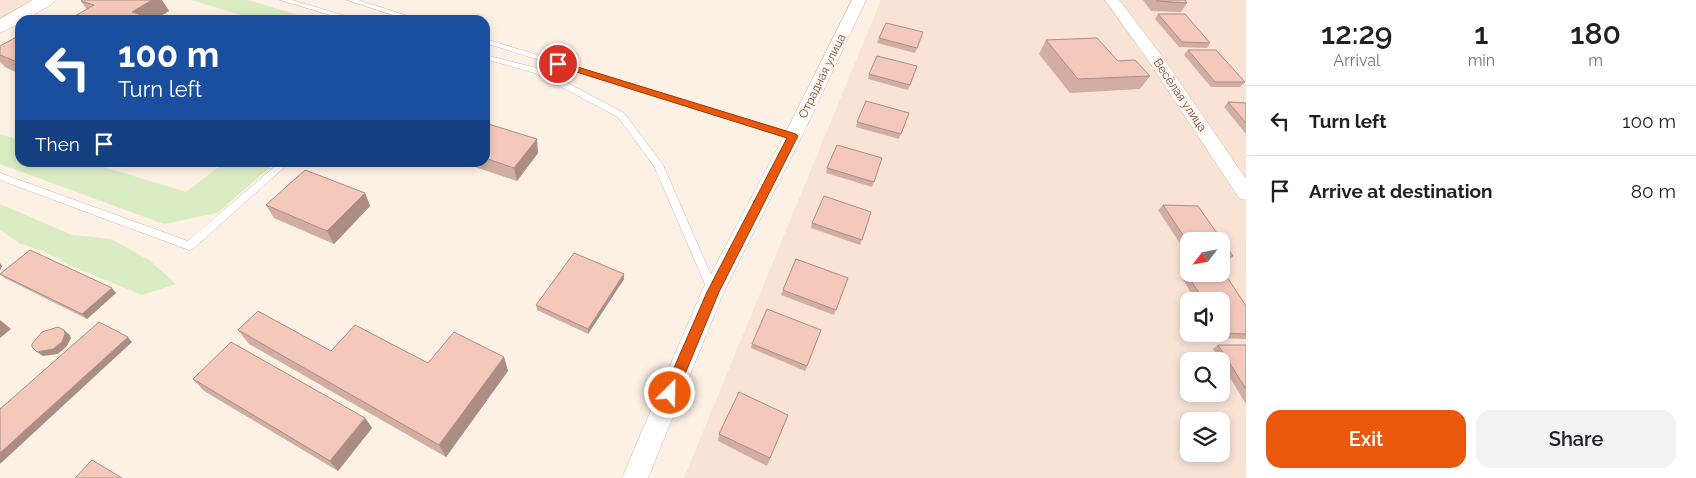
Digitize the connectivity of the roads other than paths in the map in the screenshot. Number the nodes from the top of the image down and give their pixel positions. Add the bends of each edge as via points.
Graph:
1 (46, 0) edge
2 (284, 0) edge
3 (351, 0) edge
4 (859, 0) edge
5 (1112, 0) edge
6 (20, 15) edge
7 (337, 15) edge
8 (400, 15) edge
9 (15, 18) edge
10 (0, 27) edge
11 (490, 43) edge
12 (490, 58) edge
13 (793, 136) junction
14 (280, 167) edge
15 (0, 176) edge
16 (1246, 193) edge
17 (713, 292) junction
18 (635, 478) edge

1 - 6 street
2 - 7 lane
3 - 8 lane
4 - 13 street, Отрадная улица
5 - 16 street, Весёлая улица via 1156,58
9 - 10 street
11 - 13 lane
12 - 17 lane via 538,72 621,114 658,165
13 - 17 street, Отрадная улица
14 - 15 lane via 189,246
17 - 18 street, Отрадная улица

